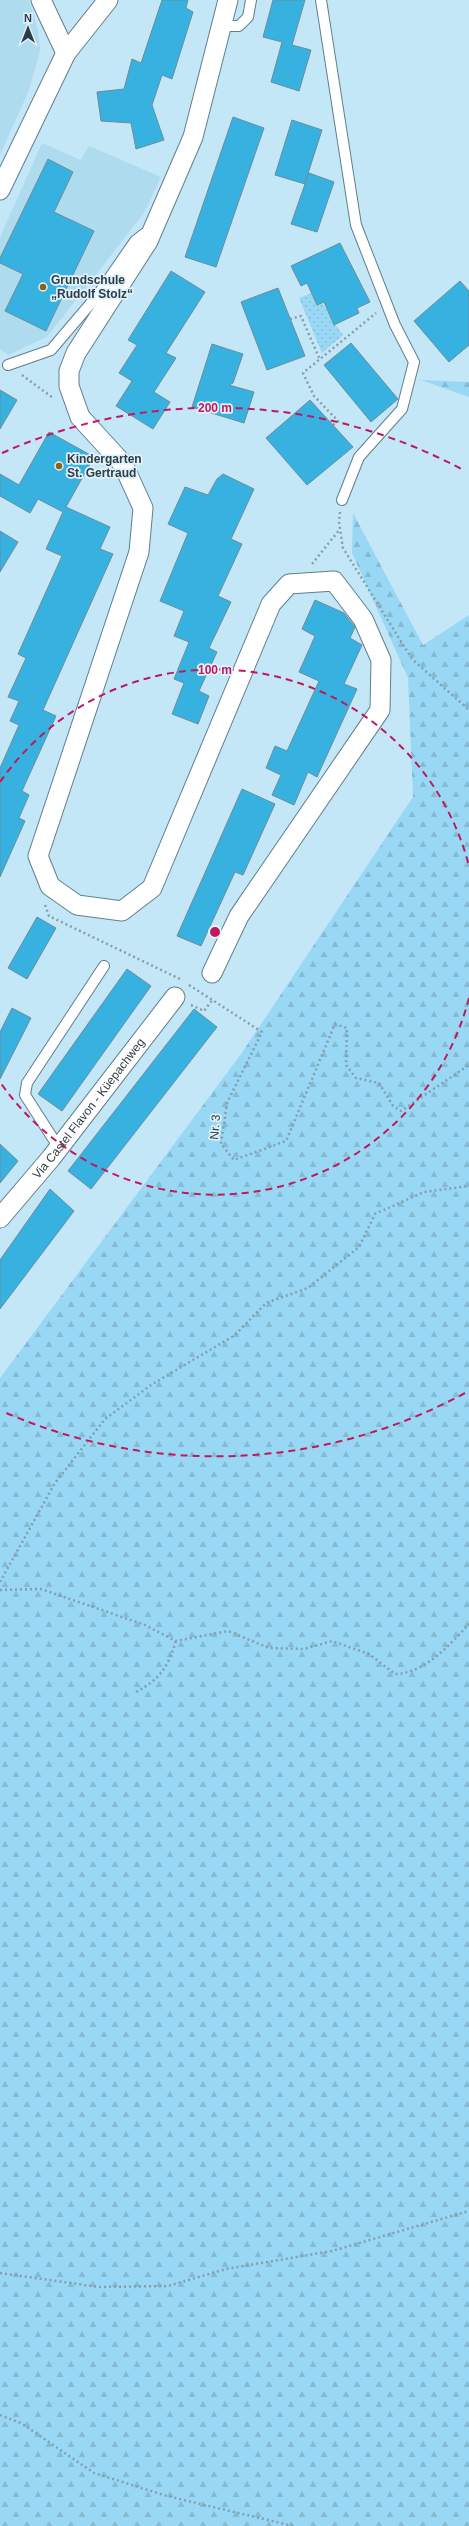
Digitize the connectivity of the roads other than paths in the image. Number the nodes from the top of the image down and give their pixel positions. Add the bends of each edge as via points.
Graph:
1 (41, 0) edge
2 (108, 0) edge
3 (228, 0) edge
4 (251, 0) edge
5 (321, 0) edge
6 (222, 26) junction
7 (66, 53) junction
8 (0, 190) edge
9 (150, 236) junction
10 (8, 365) road end
11 (342, 500) road end
12 (104, 966) dead end
13 (212, 973) dead end
14 (182, 987) road end
15 (59, 1148) junction
16 (0, 1218) edge

1 - 7 street
2 - 7 street
3 - 6 street
4 - 6 lane via 248,17 239,26
5 - 11 lane via 356,226 387,304 414,362 402,409 359,457
6 - 9 street via 193,138
7 - 8 street
9 - 10 lane via 144,234 135,241 98,296 51,350
9 - 13 street via 76,352 69,371 70,386 80,417 123,464 143,508 138,552 38,856 50,886 77,905 122,911 152,888 271,604 289,584 334,581 363,619 381,660 380,710 239,916
12 - 15 lane via 27,1082 25,1095
14 - 15 street, Via Castel Flavon - Küepachweg
15 - 16 street, Via Castel Flavon - Küepachweg

